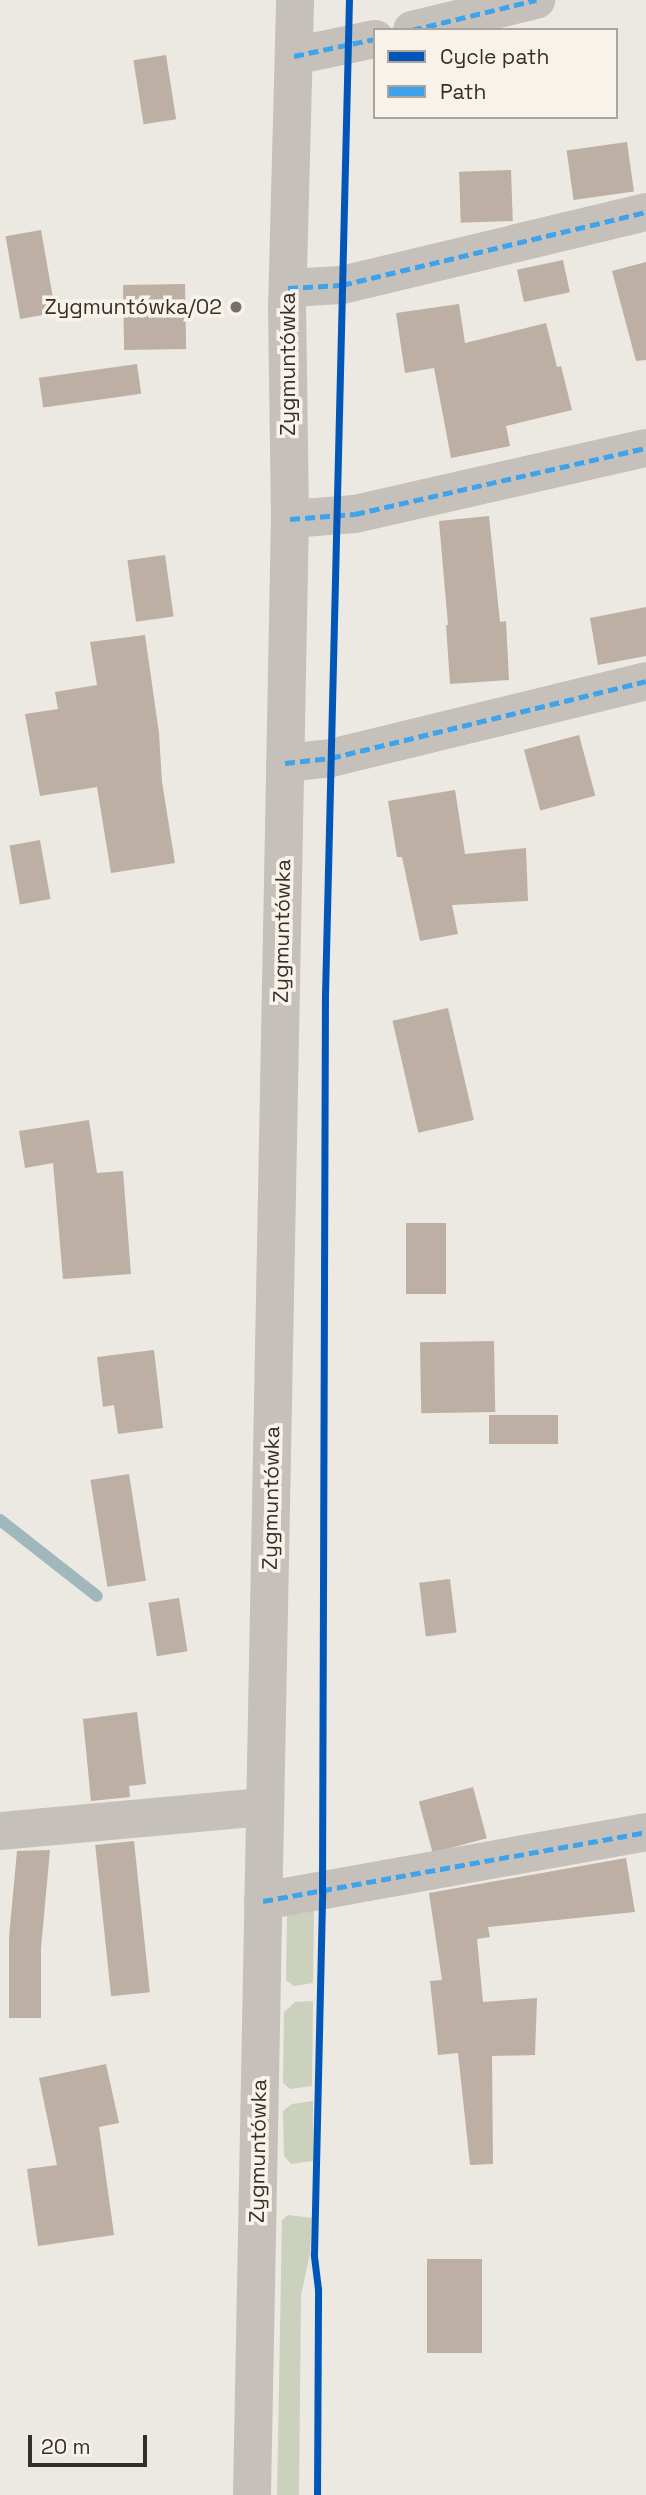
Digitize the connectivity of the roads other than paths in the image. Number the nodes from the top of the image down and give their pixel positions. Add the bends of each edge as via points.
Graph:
1 (295, 0) edge
2 (536, 0) edge
3 (420, 28) edge
4 (373, 39) edge
5 (294, 55) junction
6 (646, 212) edge
7 (288, 288) junction
8 (646, 448) edge
9 (290, 519) junction
10 (646, 681) edge
11 (285, 763) junction
12 (265, 1807) junction
13 (0, 1831) edge
14 (646, 1832) edge
15 (263, 1901) junction
16 (252, 2495) edge

1 - 5 street, Zygmuntówka
2 - 3 street
4 - 5 street
5 - 7 street, Zygmuntówka
6 - 7 street via 342,285
7 - 9 street, Zygmuntówka
8 - 9 street via 355,514
9 - 11 street, Zygmuntówka
10 - 11 street via 331,758
11 - 12 street, Zygmuntówka
12 - 13 street
12 - 15 street, Zygmuntówka
14 - 15 street
15 - 16 street, Zygmuntówka

